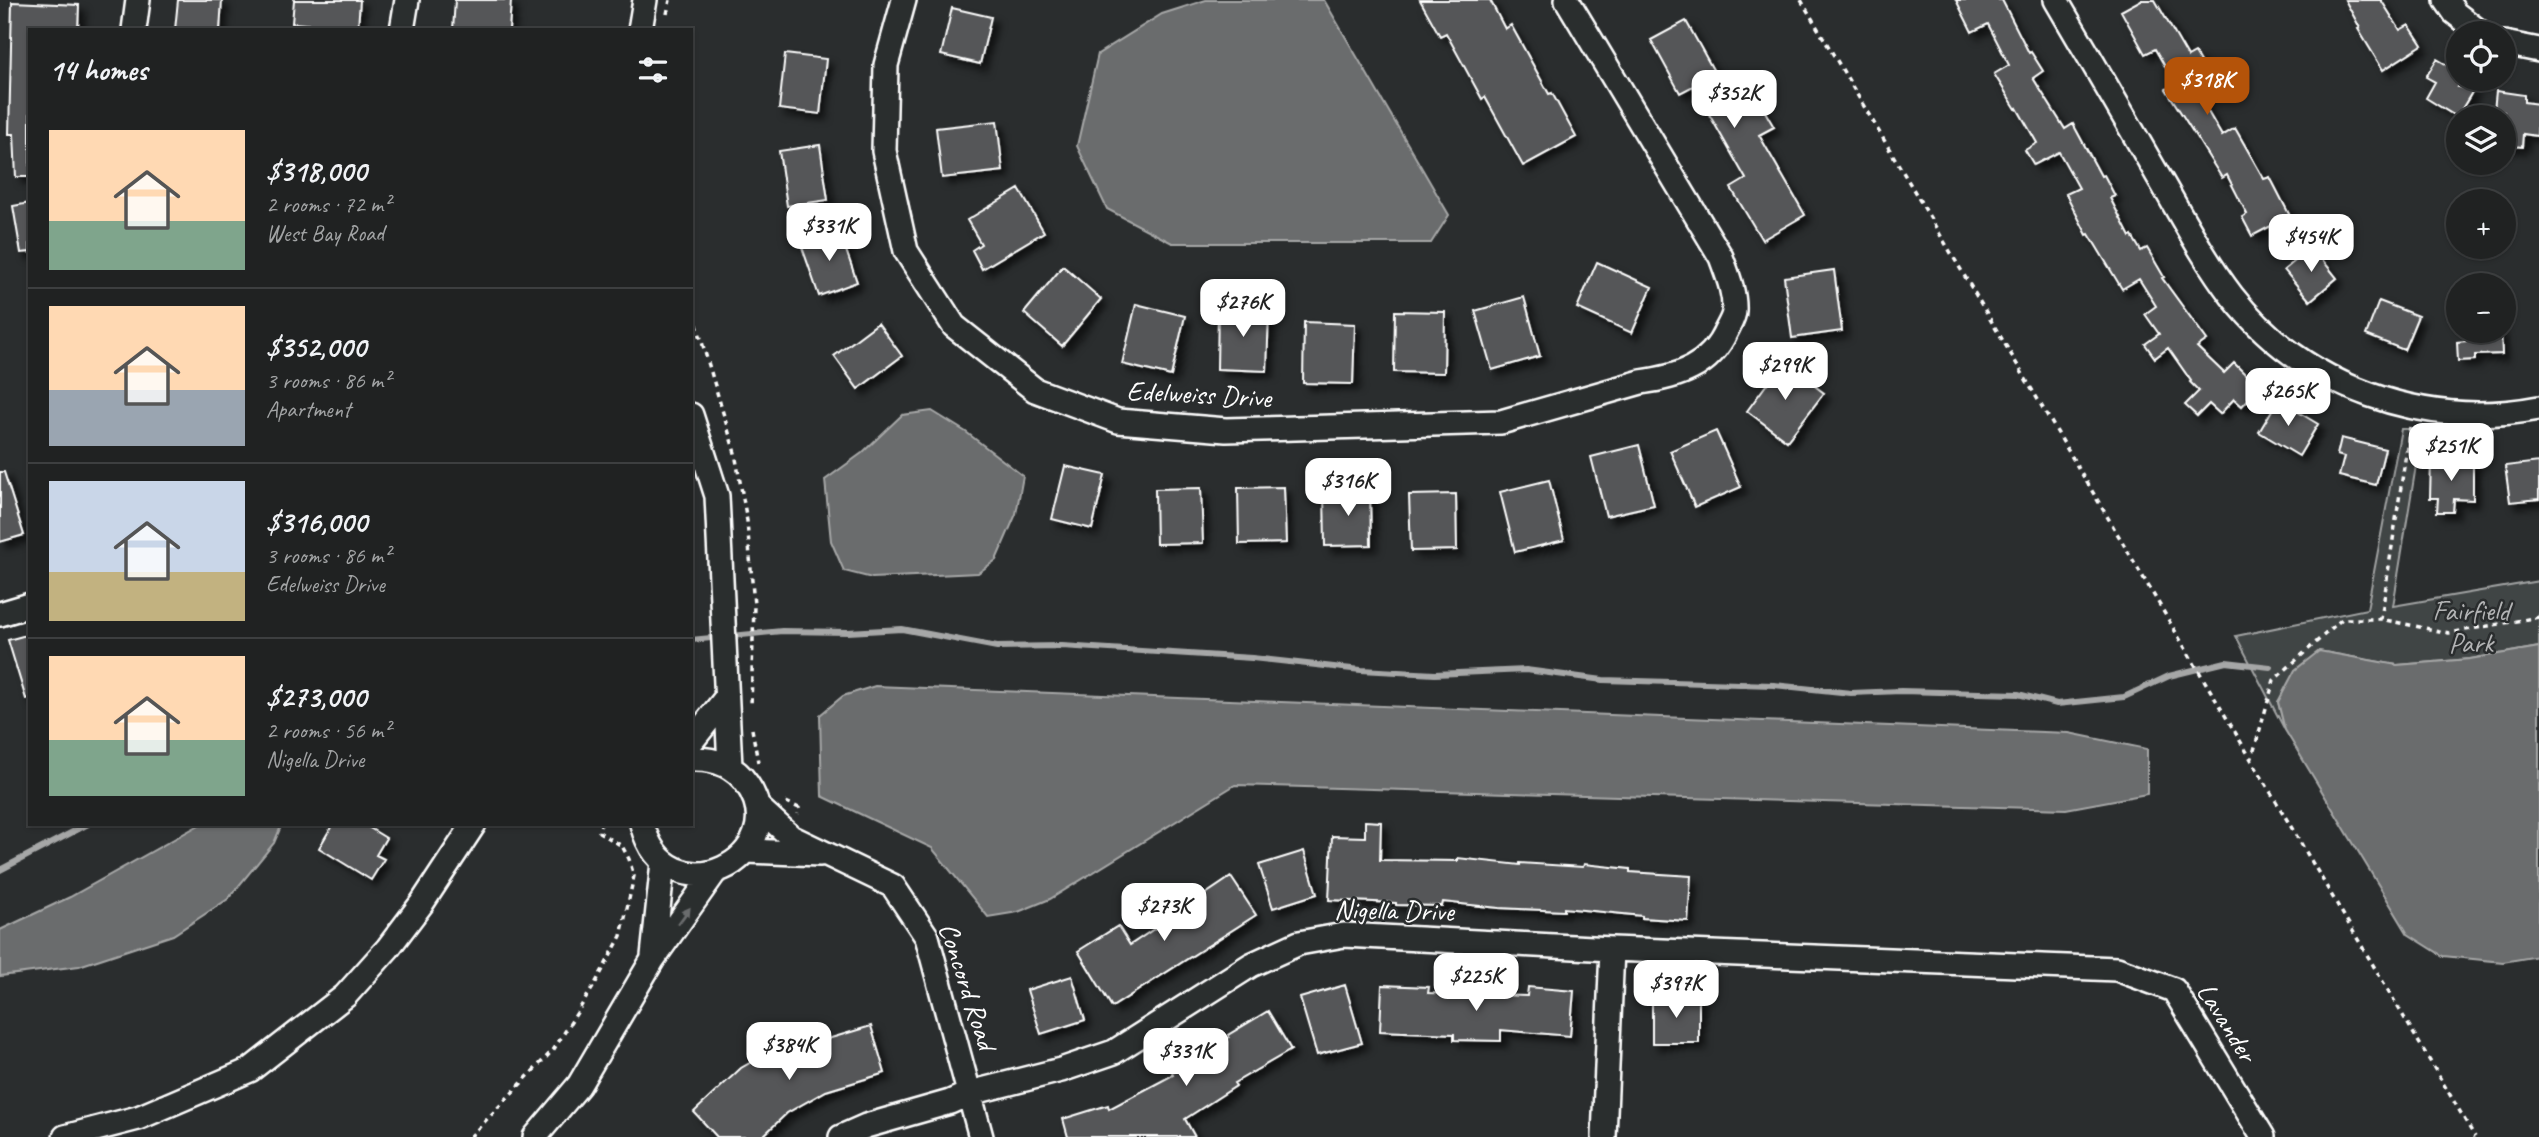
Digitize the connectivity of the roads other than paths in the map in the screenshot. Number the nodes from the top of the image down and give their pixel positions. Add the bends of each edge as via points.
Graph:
1 (138, 0) edge
2 (407, 0) edge
3 (645, 0) edge
4 (904, 0) edge
5 (1567, 0) edge
6 (2056, 0) edge
7 (2446, 0) edge
8 (2466, 21) edge
9 (134, 28) edge
10 (402, 28) edge
11 (640, 28) edge
12 (2516, 45) edge
13 (2539, 50) edge
14 (2539, 408) edge
15 (693, 421) edge
16 (28, 606) edge
17 (0, 614) edge
18 (726, 698) junction
19 (693, 739) edge
20 (693, 759) edge
21 (730, 767) junction
22 (757, 806) junction
23 (473, 826) edge
24 (628, 826) edge
25 (645, 832) edge
26 (746, 852) junction
27 (831, 854) junction
28 (663, 862) junction
29 (715, 873) junction
30 (1612, 949) junction
31 (653, 960) junction
32 (2117, 969) joint
33 (970, 1093) junction
34 (65, 1137) edge
35 (535, 1137) edge
36 (841, 1137) edge
37 (981, 1137) edge
38 (1604, 1137) edge
39 (2263, 1137) edge

1 - 9 street
2 - 10 street
3 - 11 street
4 - 5 street, Edelweiss Drive via 886,65 884,151 906,251 954,326 1035,390 1118,421 1226,430 1501,422 1680,372 1702,364 1720,345 1734,313 1721,257
6 - 14 street via 2217,275 2270,336 2313,368 2361,393 2413,408 2467,415
7 - 8 street
12 - 13 street
15 - 18 street via 717,496
16 - 17 street
18 - 19 street
18 - 21 street
20 - 21 street
21 - 22 street, Concord Road via 747,783
22 - 26 street via 758,822
22 - 27 street, Concord Road via 791,837
23 - 34 street via 380,958 345,996 261,1062 138,1118
24 - 25 street
25 - 28 street
26 - 27 street, Concord Road
26 - 29 street
27 - 33 street, Concord Road via 893,886 927,937
28 - 29 street via 696,875
28 - 31 street
31 -> 29 street
30 - 32 street, Nigella Drive
30 - 33 street, Nigella Drive via 1344,935 1299,943 1251,965 1114,1052
30 - 38 street
31 - 35 street via 579,1085
32 - 39 street, Lavander via 2174,990
33 - 36 street, Nigella Drive
33 - 37 street, Concord Road

